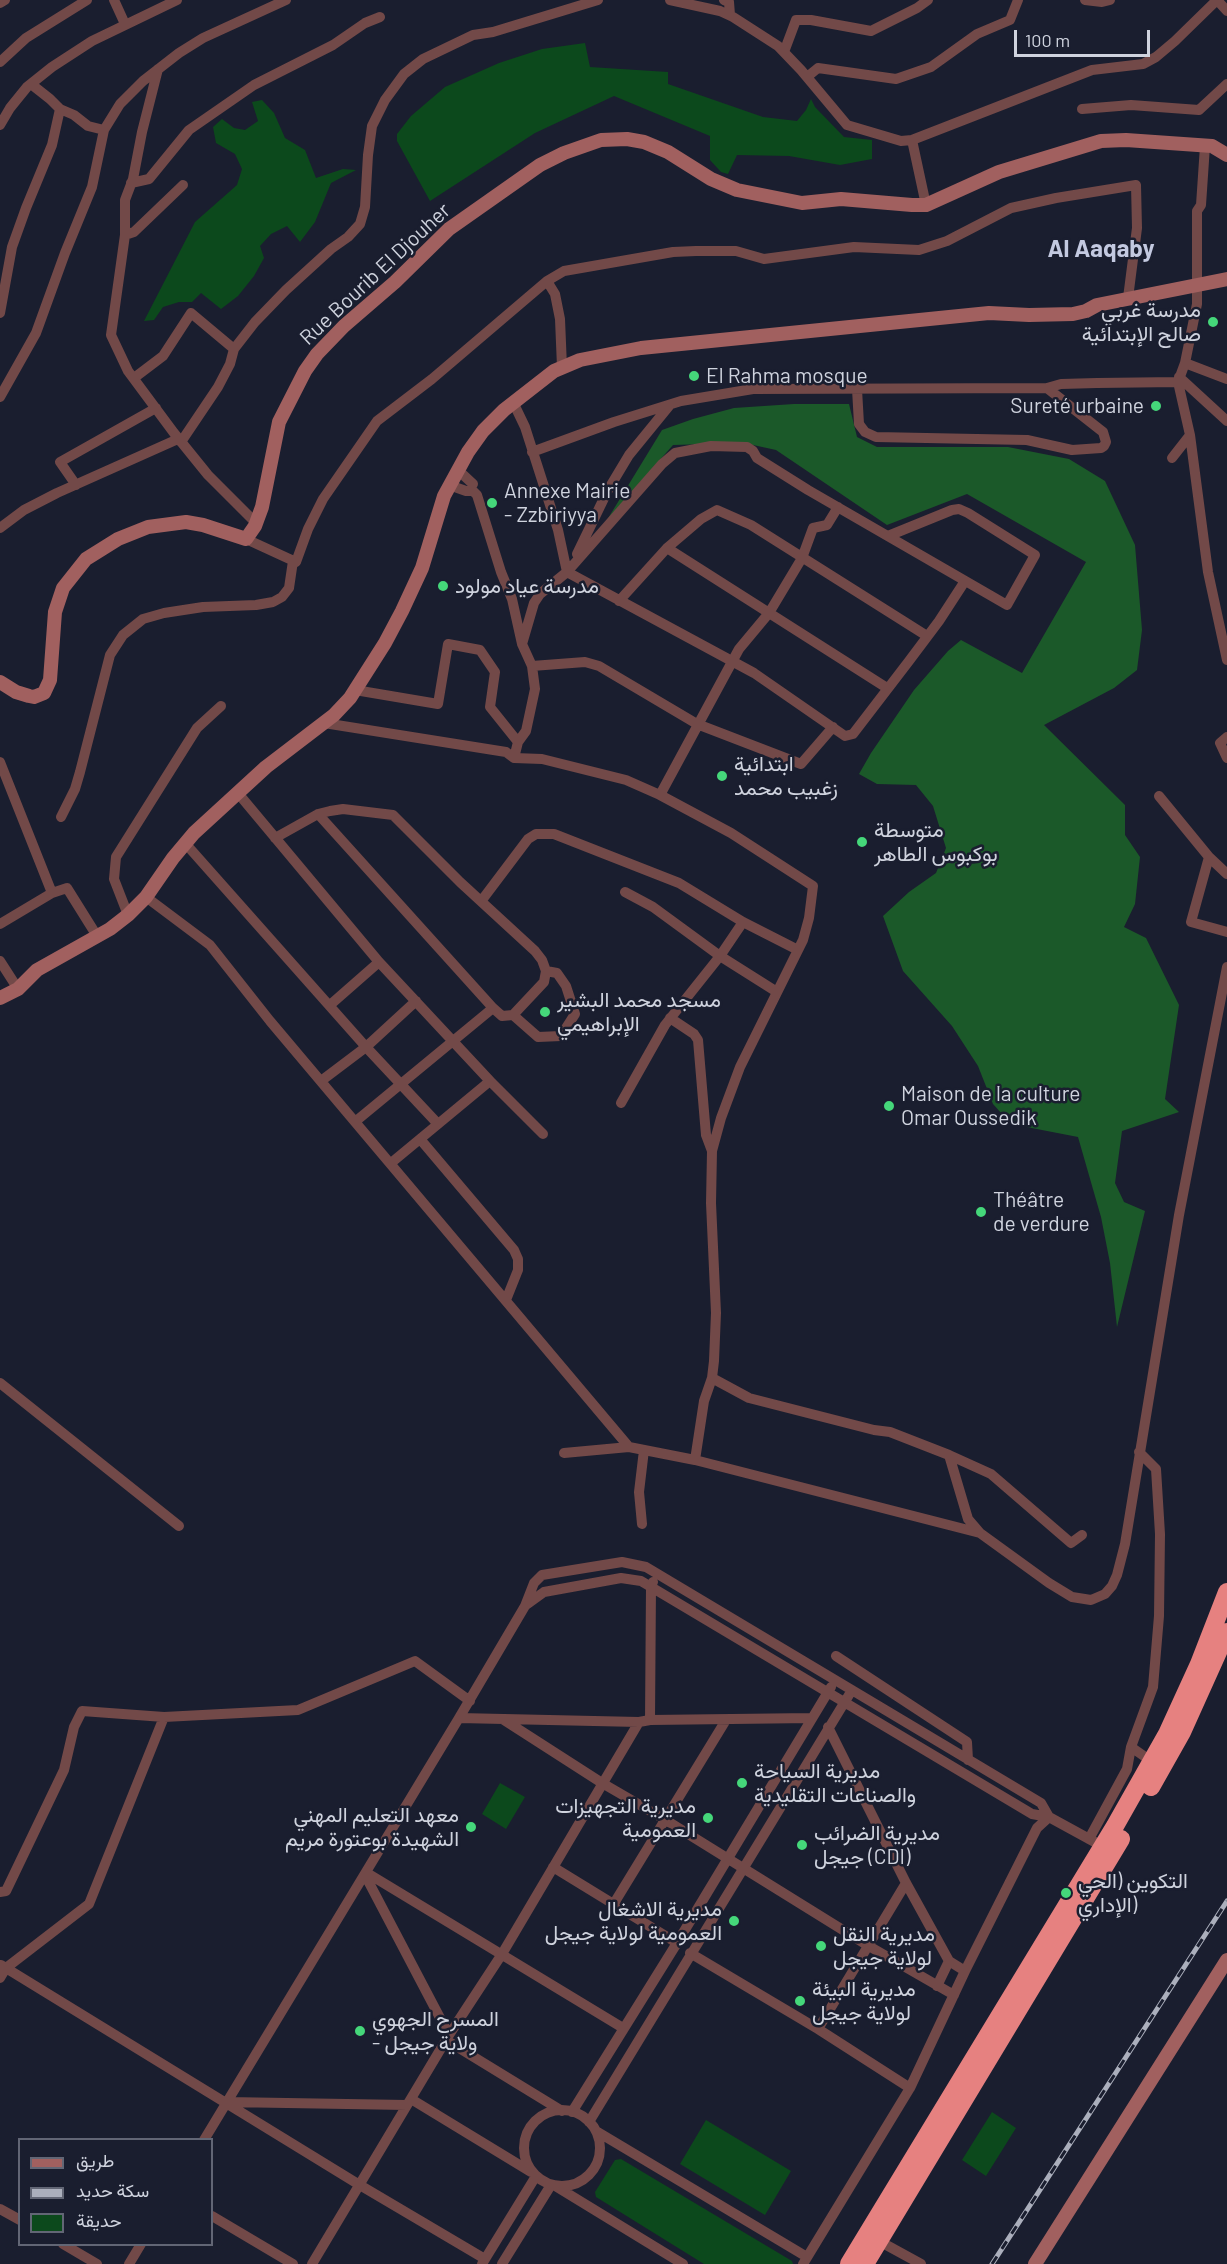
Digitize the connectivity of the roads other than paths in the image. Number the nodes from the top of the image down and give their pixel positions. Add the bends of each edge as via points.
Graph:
1 (5, 0) edge
2 (87, 0) edge
3 (114, 0) edge
4 (176, 0) edge
5 (286, 0) edge
6 (598, 0) edge
7 (670, 0) edge
8 (928, 0) edge
9 (1018, 0) edge
10 (1085, 0) edge
11 (1110, 0) edge
12 (1217, 0) edge
13 (729, 1) edge
14 (0, 3) edge
15 (1227, 11) edge
16 (730, 15) junction
17 (380, 17) dead end
18 (125, 24) junction
19 (784, 52) junction
20 (0, 62) edge
21 (158, 69) junction
22 (807, 77) junction
23 (31, 84) junction
24 (1227, 84) edge
25 (60, 109) junction
26 (1082, 109) dead end
27 (0, 125) edge
28 (104, 130) junction
29 (912, 140) junction
30 (1205, 146) junction
31 (1227, 155) edge
32 (131, 183) junction
33 (183, 186) dead end
34 (926, 205) junction
35 (125, 235) junction
36 (1227, 279) edge
37 (547, 281) junction
38 (1198, 283) junction
39 (1128, 298) junction
40 (0, 313) edge
41 (234, 349) junction
42 (1185, 363) junction
43 (562, 367) junction
44 (134, 378) junction
45 (1227, 379) edge
46 (1178, 380) junction
47 (1047, 387) junction
48 (857, 389) junction
49 (0, 397) edge
50 (513, 402) junction
51 (669, 406) junction
52 (156, 408) junction
53 (1227, 421) edge
54 (1190, 435) junction
55 (180, 440) junction
56 (532, 452) junction
57 (1172, 458) dead end
58 (458, 470) junction
59 (473, 484) dead end
60 (76, 485) junction
61 (449, 485) junction
62 (838, 507) junction
63 (256, 523) junction
64 (0, 528) edge
65 (888, 536) junction
66 (246, 539) junction
67 (667, 548) junction
68 (802, 558) junction
69 (293, 561) junction
70 (567, 572) junction
71 (964, 581) junction
72 (620, 601) junction
73 (769, 613) junction
74 (927, 636) junction
75 (522, 644) junction
76 (732, 660) junction
77 (1227, 660) edge
78 (532, 666) junction
79 (0, 682) edge
80 (887, 688) junction
81 (355, 690) junction
82 (221, 706) dead end
83 (324, 723) junction
84 (697, 724) junction
85 (833, 727) junction
86 (1227, 737) edge
87 (518, 742) junction
88 (514, 758) junction
89 (1227, 758) edge
90 (0, 762) edge
91 (237, 792) junction
92 (660, 795) junction
93 (1159, 796) dead end
94 (318, 814) junction
95 (61, 817) dead end
96 (275, 838) junction
97 (184, 843) junction
98 (1209, 857) junction
99 (1227, 873) edge
100 (625, 892) dead end
101 (52, 893) junction
102 (146, 897) junction
103 (482, 900) junction
104 (128, 915) junction
105 (743, 922) junction
106 (0, 924) edge
107 (1227, 932) edge
108 (97, 936) junction
109 (798, 950) junction
110 (720, 956) junction
111 (0, 961) edge
112 (379, 962) junction
113 (1227, 967) edge
114 (549, 976) junction
115 (18, 989) junction
116 (777, 992) junction
117 (0, 998) edge
118 (416, 1000) junction
119 (330, 1005) junction
120 (493, 1008) junction
121 (513, 1015) junction
122 (670, 1018) junction
123 (453, 1041) junction
124 (366, 1047) junction
125 (321, 1081) junction
126 (490, 1081) junction
127 (400, 1084) junction
128 (621, 1103) dead end
129 (356, 1121) junction
130 (438, 1124) junction
131 (543, 1134) dead end
132 (420, 1139) junction
133 (712, 1151) junction
134 (391, 1163) junction
135 (506, 1300) junction
136 (712, 1378) junction
137 (0, 1383) edge
138 (629, 1447) junction
139 (644, 1450) junction
140 (1139, 1452) junction
141 (564, 1453) dead end
142 (949, 1455) junction
143 (695, 1460) junction
144 (642, 1524) dead end
145 (179, 1526) dead end
146 (980, 1533) junction
147 (1082, 1535) dead end
148 (658, 1575) junction
149 (651, 1586) junction
150 (1227, 1592) edge
151 (525, 1606) junction
152 (1227, 1632) edge
153 (836, 1656) dead end
154 (835, 1680) junction
155 (876, 1683) junction
156 (852, 1690) junction
157 (827, 1693) junction
158 (867, 1699) junction
159 (470, 1701) junction
160 (844, 1703) junction
161 (861, 1713) junction
162 (814, 1716) junction
163 (164, 1717) junction
164 (459, 1718) junction
165 (504, 1719) junction
166 (726, 1720) junction
167 (645, 1721) junction
168 (831, 1723) junction
169 (1131, 1747) junction
170 (968, 1760) junction
171 (1152, 1761) junction
172 (602, 1783) junction
173 (1048, 1817) junction
174 (664, 1819) junction
175 (1108, 1822) junction
176 (1096, 1842) junction
177 (729, 1858) junction
178 (553, 1867) junction
179 (744, 1867) junction
180 (366, 1874) junction
181 (906, 1883) junction
182 (0, 1892) edge
183 (613, 1905) junction
184 (677, 1943) junction
185 (867, 1945) junction
186 (690, 1953) junction
187 (502, 1954) junction
188 (1227, 1960) edge
189 (949, 1961) junction
190 (3, 1966) edge
191 (965, 1971) junction
192 (0, 1978) edge
193 (937, 1986) junction
194 (954, 1995) junction
195 (623, 2028) junction
196 (818, 2029) junction
197 (447, 2038) junction
198 (910, 2088) junction
199 (227, 2102) junction
200 (409, 2102) junction
201 (567, 2112) junction
202 (589, 2122) junction
203 (596, 2132) junction
204 (205, 2138) edge
205 (534, 2174) junction
206 (358, 2184) junction
207 (552, 2185) junction
208 (0, 2209) edge
209 (213, 2217) edge
210 (18, 2219) edge
211 (879, 2241) junction
212 (66, 2246) edge
213 (140, 2246) edge
214 (805, 2260) edge
215 (484, 2262) edge
216 (97, 2264) edge
217 (129, 2264) edge
218 (293, 2264) edge
219 (312, 2264) edge
220 (502, 2264) edge
221 (683, 2264) edge
222 (849, 2264) edge
223 (865, 2264) edge
224 (921, 2264) edge
225 (1035, 2264) edge

1 - 14 street
2 - 20 street via 26,38
3 - 18 street
4 - 18 street
5 - 21 street via 202,38
6 - 41 street via 473,35 409,69 385,100 372,126 360,224 276,300
7 - 16 street
8 - 19 street via 871,32 796,20
9 - 22 street via 1010,20 977,34 931,67 896,79 818,68
10 - 11 street
12 - 15 street
12 - 29 street via 1175,41 1143,64 1092,70
13 - 16 street
16 - 19 street
17 - 32 street via 254,85 189,130 149,179
18 - 23 street via 70,54
19 - 22 street
21 - 28 street via 120,104
21 - 32 street
22 - 29 street via 847,125 895,140
23 - 25 street
23 - 27 street
24 - 26 street via 1199,110 1131,105
25 - 28 street via 88,126
25 - 40 street via 52,145 12,247
28 - 49 street via 92,187 53,289 31,344
29 - 34 street
30 - 31 main road, Rue Bourib El Djouher
30 - 34 main road, Rue Bourib El Djouher via 1101,141 999,172
30 - 38 street via 1201,205 1197,211
32 - 35 street via 125,200
33 - 35 street via 144,224
34 - 63 main road, Rue Bourib El Djouher via 841,199 802,203 737,190 668,152 627,139 601,140 558,155 449,229 317,354 279,422
35 - 44 street via 111,335
36 - 38 main road
37 - 39 street via 572,269 673,252 736,251 771,258 854,247 919,250 947,241 1011,208 1136,185 1137,228
37 - 43 street via 555,294 560,319
37 - 69 street via 377,421 323,499 296,562
38 - 39 main road
38 - 42 street
39 - 43 main road via 1073,314 989,313 641,348
41 - 44 street via 192,313 163,356
41 - 55 street via 218,387
42 - 45 street
42 - 46 street
43 - 50 main road
44 - 52 street
46 - 47 street
46 - 53 street
46 - 54 street
47 - 48 street
47 - 48 street via 1103,432 1104,446 1072,450 1027,440 876,437 859,424
48 - 51 street via 753,389 697,397
50 - 56 street
50 - 58 main road via 483,431
51 - 56 street
51 - 70 street via 629,455 608,489
52 - 55 street
52 - 60 street via 60,462
54 - 57 street
54 - 77 street via 1208,572
55 - 60 street
55 - 63 street
56 - 70 street via 558,530
58 - 59 street
58 - 61 main road
60 - 64 street via 39,502
61 - 75 street via 477,495 512,599
61 - 81 main road via 422,568 385,643
62 - 65 street
62 - 68 street via 827,525 813,528
62 - 70 street via 757,458 747,447 711,446 675,453
63 - 66 main road, Rue Bourib El Djouher
65 - 71 street
65 - 71 street via 959,509 1035,555 1007,604
66 - 69 street
66 - 79 main road via 186,522 148,527 118,539 86,559 63,588 55,612 50,680 44,693 29,696
67 - 68 street via 717,510 751,525
67 - 72 street
67 - 73 street
68 - 73 street
68 - 74 street
69 - 95 street via 289,588 273,602 164,613 143,619 123,635 110,655 75,789
70 - 72 street
70 - 75 street via 534,603
71 - 74 street
72 - 76 street
73 - 76 street
73 - 80 street
74 - 80 street
75 - 78 street
76 - 84 street
76 - 85 street
78 - 84 street via 585,662 599,666
78 - 87 street via 535,689 526,731
80 - 85 street via 853,734 841,734
81 - 83 main road
81 - 87 street via 438,704 448,644 480,650 495,672 490,707
82 - 104 street via 197,728 116,857 114,879
83 - 88 street via 506,752
83 - 91 main road
84 - 85 street via 801,764
84 - 92 street
86 - 89 street via 1220,743
87 - 88 street
88 - 92 street via 542,759 595,771
90 - 101 street
91 - 96 street
91 - 97 main road
92 - 109 street via 731,833 813,886 808,925
93 - 98 street
94 - 96 street
94 - 103 street via 343,809 393,815
94 - 120 street
96 - 112 street
97 - 102 main road
97 - 119 street
98 - 99 street
98 - 107 street via 1191,922
100 - 110 street via 653,907
101 - 106 street
101 - 108 street via 67,888
102 - 104 main road
102 - 125 street via 210,945
103 - 105 street via 528,838 554,834 679,883
103 - 114 street via 535,951
104 - 108 main road
105 - 109 street
105 - 110 street
108 - 115 main road via 37,970
109 - 116 street
110 - 116 street
110 - 122 street
111 - 115 street
112 - 118 street
112 - 119 street
113 - 140 street
114 - 121 street
114 - 121 street via 566,986 575,1014 561,1036 538,1037
115 - 117 main road
116 - 133 street via 740,1067
118 - 123 street
118 - 124 street
119 - 124 street
120 - 121 street via 502,1016
120 - 123 street
122 - 128 street
122 - 133 street via 698,1040 706,1136
123 - 126 street
123 - 127 street
124 - 125 street
124 - 127 street
125 - 129 street
126 - 130 street
126 - 131 street
127 - 129 street
127 - 130 street
129 - 134 street
130 - 132 street
132 - 134 street
132 - 135 street via 514,1250 518,1270
133 - 136 street via 716,1313
134 - 135 street
135 - 138 street
136 - 142 street via 749,1398 890,1432
136 - 143 street via 704,1401
137 - 145 street
138 - 139 street
138 - 141 street
139 - 143 street
139 - 144 street via 639,1491
140 - 146 street via 1117,1575 1109,1590 1096,1599 1077,1598 1059,1590
140 - 169 street via 1156,1469 1160,1601 1153,1687
142 - 146 street via 968,1519
142 - 147 street via 992,1474 1071,1544
143 - 146 street
148 - 149 street
148 - 151 street via 646,1567 622,1562 542,1575 534,1583
148 - 154 street
149 - 151 street via 621,1578 544,1592
149 - 157 street
149 - 167 street
150 - 171 highway via 1199,1664
151 - 159 street
152 - 211 highway via 1159,1774
153 - 155 street
154 - 156 street
154 - 157 street
155 - 158 street
155 - 170 street via 967,1742
156 - 158 street
156 - 160 street
157 - 160 street
157 - 162 street
158 - 170 street
159 - 163 street via 415,1661 298,1710
159 - 164 street
160 - 161 street
160 - 168 street
161 - 168 street
161 - 173 street via 1032,1814
162 - 166 street
162 - 168 street
162 - 177 street
163 - 182 street via 82,1711 64,1770 6,1891
163 - 190 street via 89,1904
164 - 165 street
164 - 180 street
165 - 167 street
165 - 172 street
166 - 167 street
166 - 174 street
167 - 172 street
168 - 179 street
168 - 181 street
169 - 171 street
169 - 175 street
170 - 173 street via 1041,1803
171 - 175 highway
172 - 174 street
172 - 178 street
173 - 176 street
173 - 191 street via 1036,1828
174 - 177 street
174 - 183 street
175 - 176 highway
176 - 222 highway
177 - 179 street
177 - 184 street
178 - 183 street
178 - 187 street
179 - 185 street
179 - 186 street
180 - 187 street
180 - 197 street
180 - 199 street
181 - 185 street
181 - 189 street
183 - 184 street
184 - 195 street
185 - 193 street
185 - 196 street
186 - 196 street
186 - 202 street
187 - 195 street
187 - 197 street
188 - 225 main road
189 - 191 street
189 - 193 street
190 - 192 street
190 - 199 street
191 - 194 street
193 - 194 street
194 - 198 street
195 - 201 street
196 - 198 street
197 - 200 street
197 - 201 street
198 - 214 street
199 - 200 street
199 - 204 street
199 - 206 street
200 - 205 street
200 - 206 street
201 - 202 street
201 - 205 street via 554,2111 542,2116 526,2136 526,2162
202 - 203 street
203 - 207 street via 599,2155 588,2176 566,2186
203 - 214 street
205 - 207 street
205 - 215 street
206 - 215 street
206 - 219 street
207 - 220 street
207 - 221 street
208 - 210 street
209 - 218 street
211 - 223 highway
211 - 224 street
212 - 216 street
213 - 217 street

